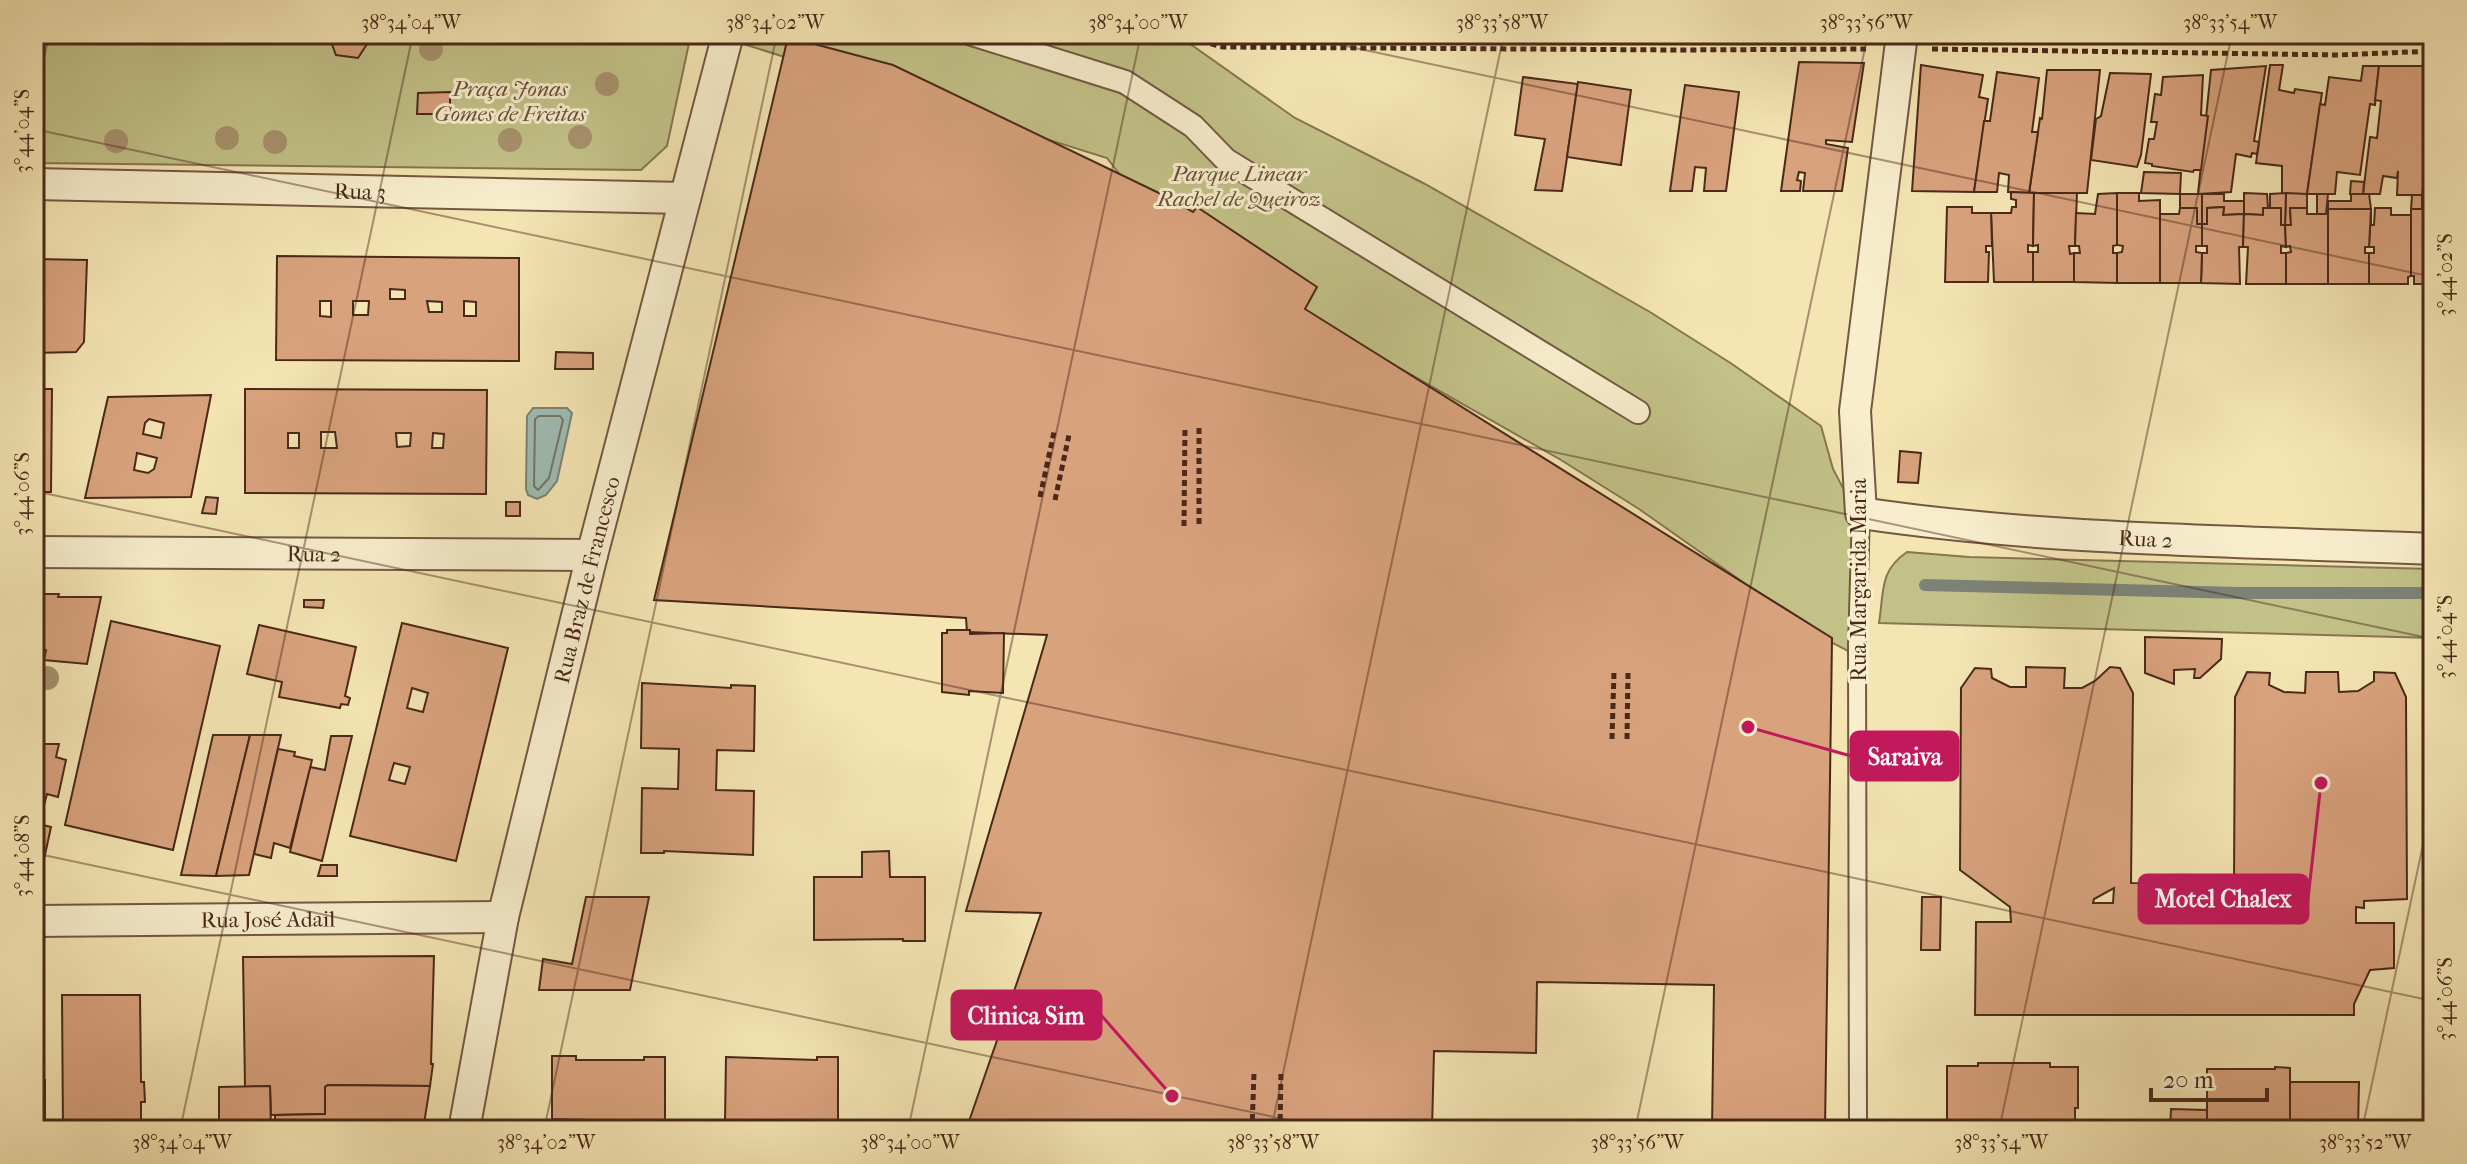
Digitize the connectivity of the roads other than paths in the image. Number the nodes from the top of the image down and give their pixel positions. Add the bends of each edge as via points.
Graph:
1 (728, 34) edge
2 (972, 34) edge
3 (1901, 41) edge
4 (34, 184) edge
5 (685, 198) junction
6 (1638, 412) dead end
7 (1861, 513) junction
8 (2433, 549) edge
9 (34, 552) edge
10 (592, 555) junction
11 (503, 917) junction
12 (34, 921) edge
13 (464, 1130) edge
14 (1858, 1130) edge

1 - 5 street, Rua Braz de Francesco
2 - 6 street via 1125,82 1193,126 1226,160
3 - 7 street, Rua Margarida Maria via 1855,411
4 - 5 street, Rua 3
5 - 10 street, Rua Braz de Francesco
7 - 8 street, Rua 2 via 2079,534
7 - 14 lane, Rua Margarida Maria
9 - 10 street, Rua 2
10 - 11 street, Rua Braz de Francesco
11 - 12 street, Rua José Adail
11 - 13 street, Rua Braz de Francesco

